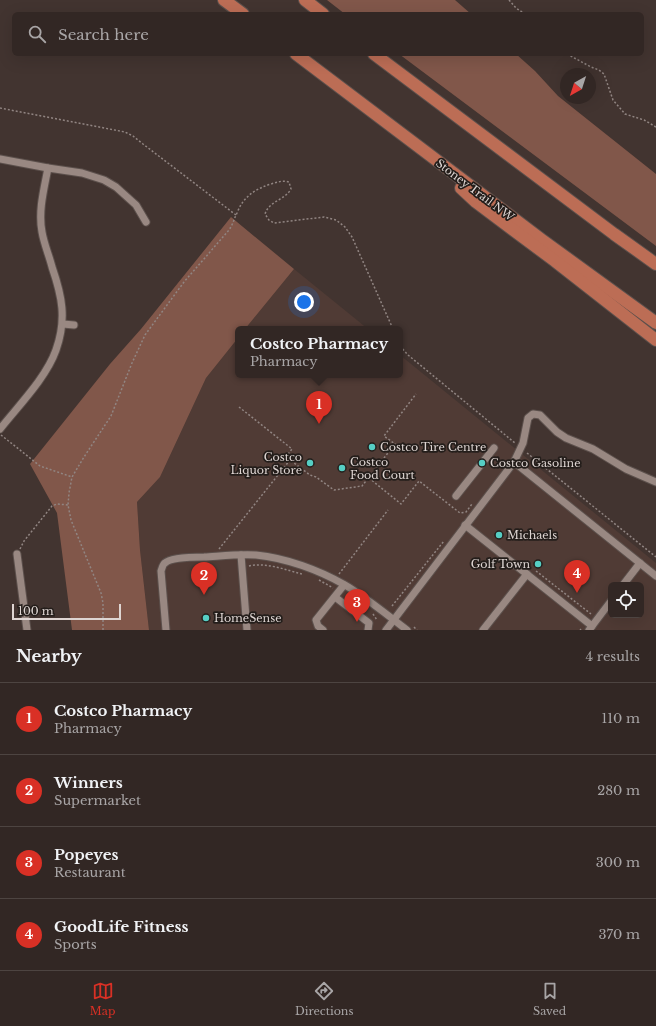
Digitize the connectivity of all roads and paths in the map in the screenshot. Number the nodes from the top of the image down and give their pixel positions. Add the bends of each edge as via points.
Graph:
1 (224, 0) edge
2 (305, 0) edge
3 (509, 0) edge
4 (240, 12) edge
5 (320, 12) edge
6 (522, 12) edge
7 (299, 56) edge
8 (377, 56) edge
9 (571, 56) edge
10 (0, 108) edge
11 (656, 127) edge
12 (412, 142) junction
13 (0, 160) edge
14 (48, 168) junction
15 (236, 215) junction
16 (596, 220) junction
17 (146, 222) dead end
18 (656, 256) edge
19 (656, 264) edge
20 (656, 322) edge
21 (63, 324) junction
22 (74, 325) dead end
23 (392, 326) edge
24 (656, 340) edge
25 (416, 394) dead end
26 (239, 407) dead end
27 (0, 429) edge
28 (0, 434) edge
29 (494, 448) dead end
30 (290, 460) junction
31 (514, 462) junction
32 (72, 477) junction
33 (369, 478) junction
34 (419, 482) dead end
35 (656, 482) edge
36 (456, 496) dead end
37 (68, 505) junction
38 (388, 510) dead end
39 (465, 526) junction
40 (444, 541) dead end
41 (218, 552) dead end
42 (17, 554) joint
43 (241, 555) junction
44 (640, 563) junction
45 (249, 566) dead end
46 (527, 574) junction
47 (309, 575) dead end
48 (656, 576) edge
49 (336, 577) dead end
50 (315, 579) dead end
51 (625, 582) edge
52 (344, 585) junction
53 (337, 594) junction
54 (608, 605) edge
55 (392, 606) dead end
56 (369, 610) dead end
57 (377, 620) dead end
58 (394, 620) junction
59 (590, 628) edge
60 (27, 630) edge
61 (103, 630) edge
62 (166, 630) edge
63 (247, 630) edge
64 (323, 630) edge
65 (368, 630) edge
66 (386, 630) edge
67 (407, 630) edge
68 (483, 630) edge

1 - 4 highway
2 - 5 highway
3 - 6 path
7 - 12 highway, Stoney Trail NW
8 - 16 highway
9 - 11 path via 604,74 613,100 625,114
10 - 15 path via 125,132
12 - 20 highway, Stoney Trail NW
12 - 24 highway via 476,202
13 - 14 street
14 - 17 street via 82,173 104,180 116,187 136,206
14 - 21 street via 40,215 45,248 59,288
15 - 23 path via 244,199 261,187 289,182 290,192 268,207 266,217 274,223 282,223 324,217 336,220 345,227 352,237
15 - 32 path via 229,230 184,282 145,335 111,416
16 - 18 highway via 613,225
16 - 19 highway
21 - 22 street
21 - 27 street via 48,367
25 - 33 path via 384,436 395,444
26 - 30 path via 292,449 286,457
28 - 32 path via 40,466
29 - 36 street
30 - 33 path via 334,490 362,486
30 - 41 path
31 - 35 street via 523,443 528,418 533,414 540,415 566,438
31 - 39 street
31 - 44 street
32 - 37 path
33 - 34 path via 401,504
37 - 42 path via 52,506 24,541
37 - 61 path via 71,520 101,593
38 - 49 path
39 - 46 street
39 - 58 street
40 - 55 path
42 - 60 street
43 - 52 street via 279,559
43 - 62 street via 193,557 165,562 160,571
43 - 63 street
44 - 48 street
44 - 51 street
45 - 47 path via 270,566
46 - 59 street
46 - 68 street
50 - 53 path
52 - 53 street
52 - 58 street
53 - 64 street via 316,620
53 - 65 street via 369,623
54 - 59 street
56 - 57 path
58 - 66 street
58 - 67 street

